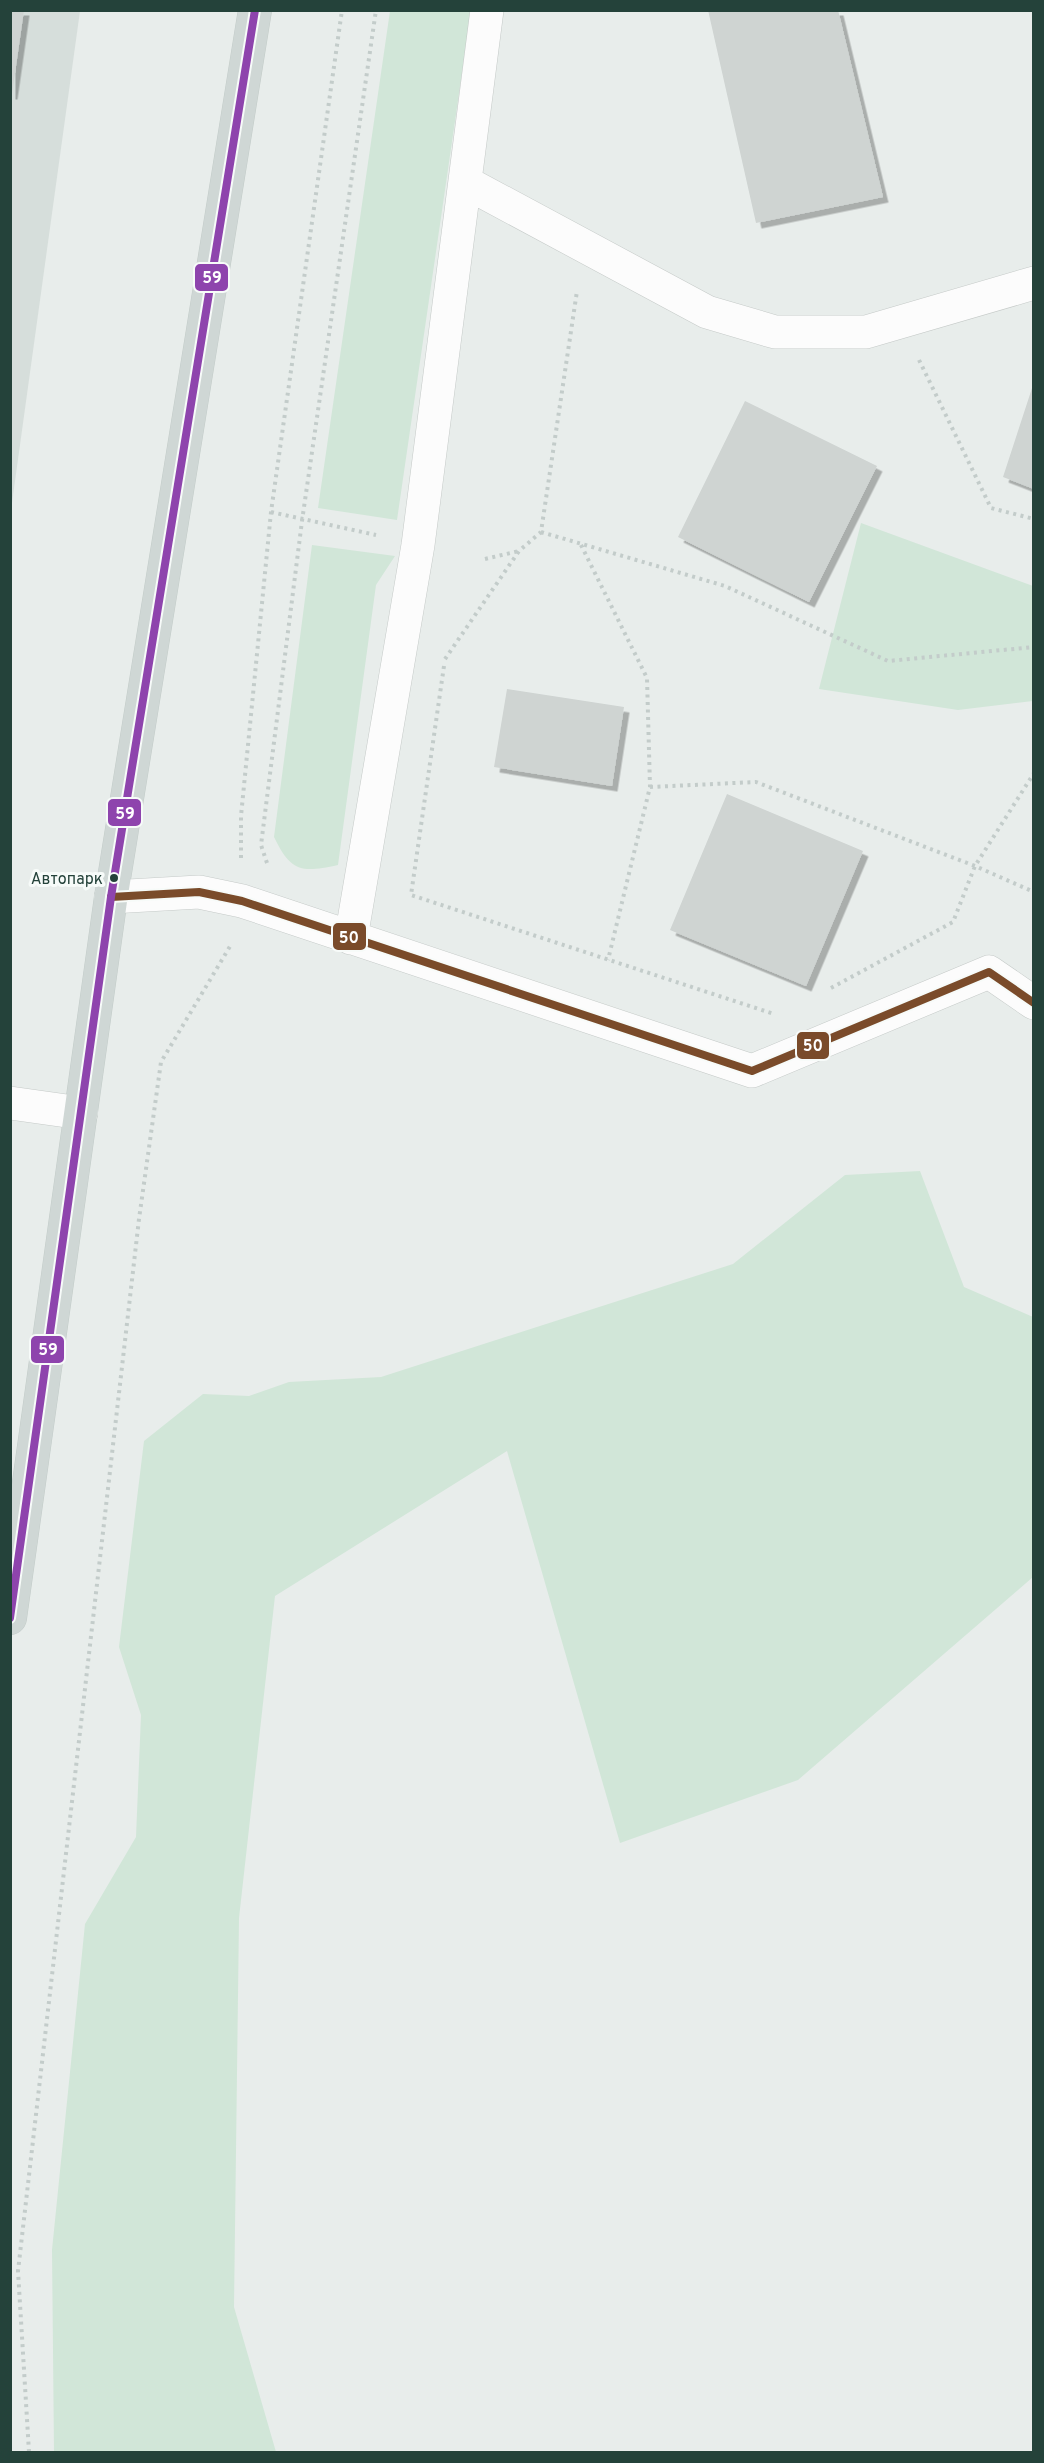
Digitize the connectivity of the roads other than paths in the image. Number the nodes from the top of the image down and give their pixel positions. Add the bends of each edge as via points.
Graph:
1 (255, 10) edge
2 (487, 10) edge
3 (465, 182) junction
4 (1034, 283) edge
5 (111, 897) junction
6 (351, 938) junction
7 (1034, 1003) edge
8 (10, 1103) edge
9 (81, 1113) junction
10 (10, 1618) edge

1 - 5 main road
2 - 3 street
3 - 4 street via 707,312 775,332 866,332
3 - 6 street via 418,545
5 - 6 street via 200,892 242,901
5 - 9 main road
6 - 7 street via 752,1071 989,972
8 - 9 street
9 - 10 main road

